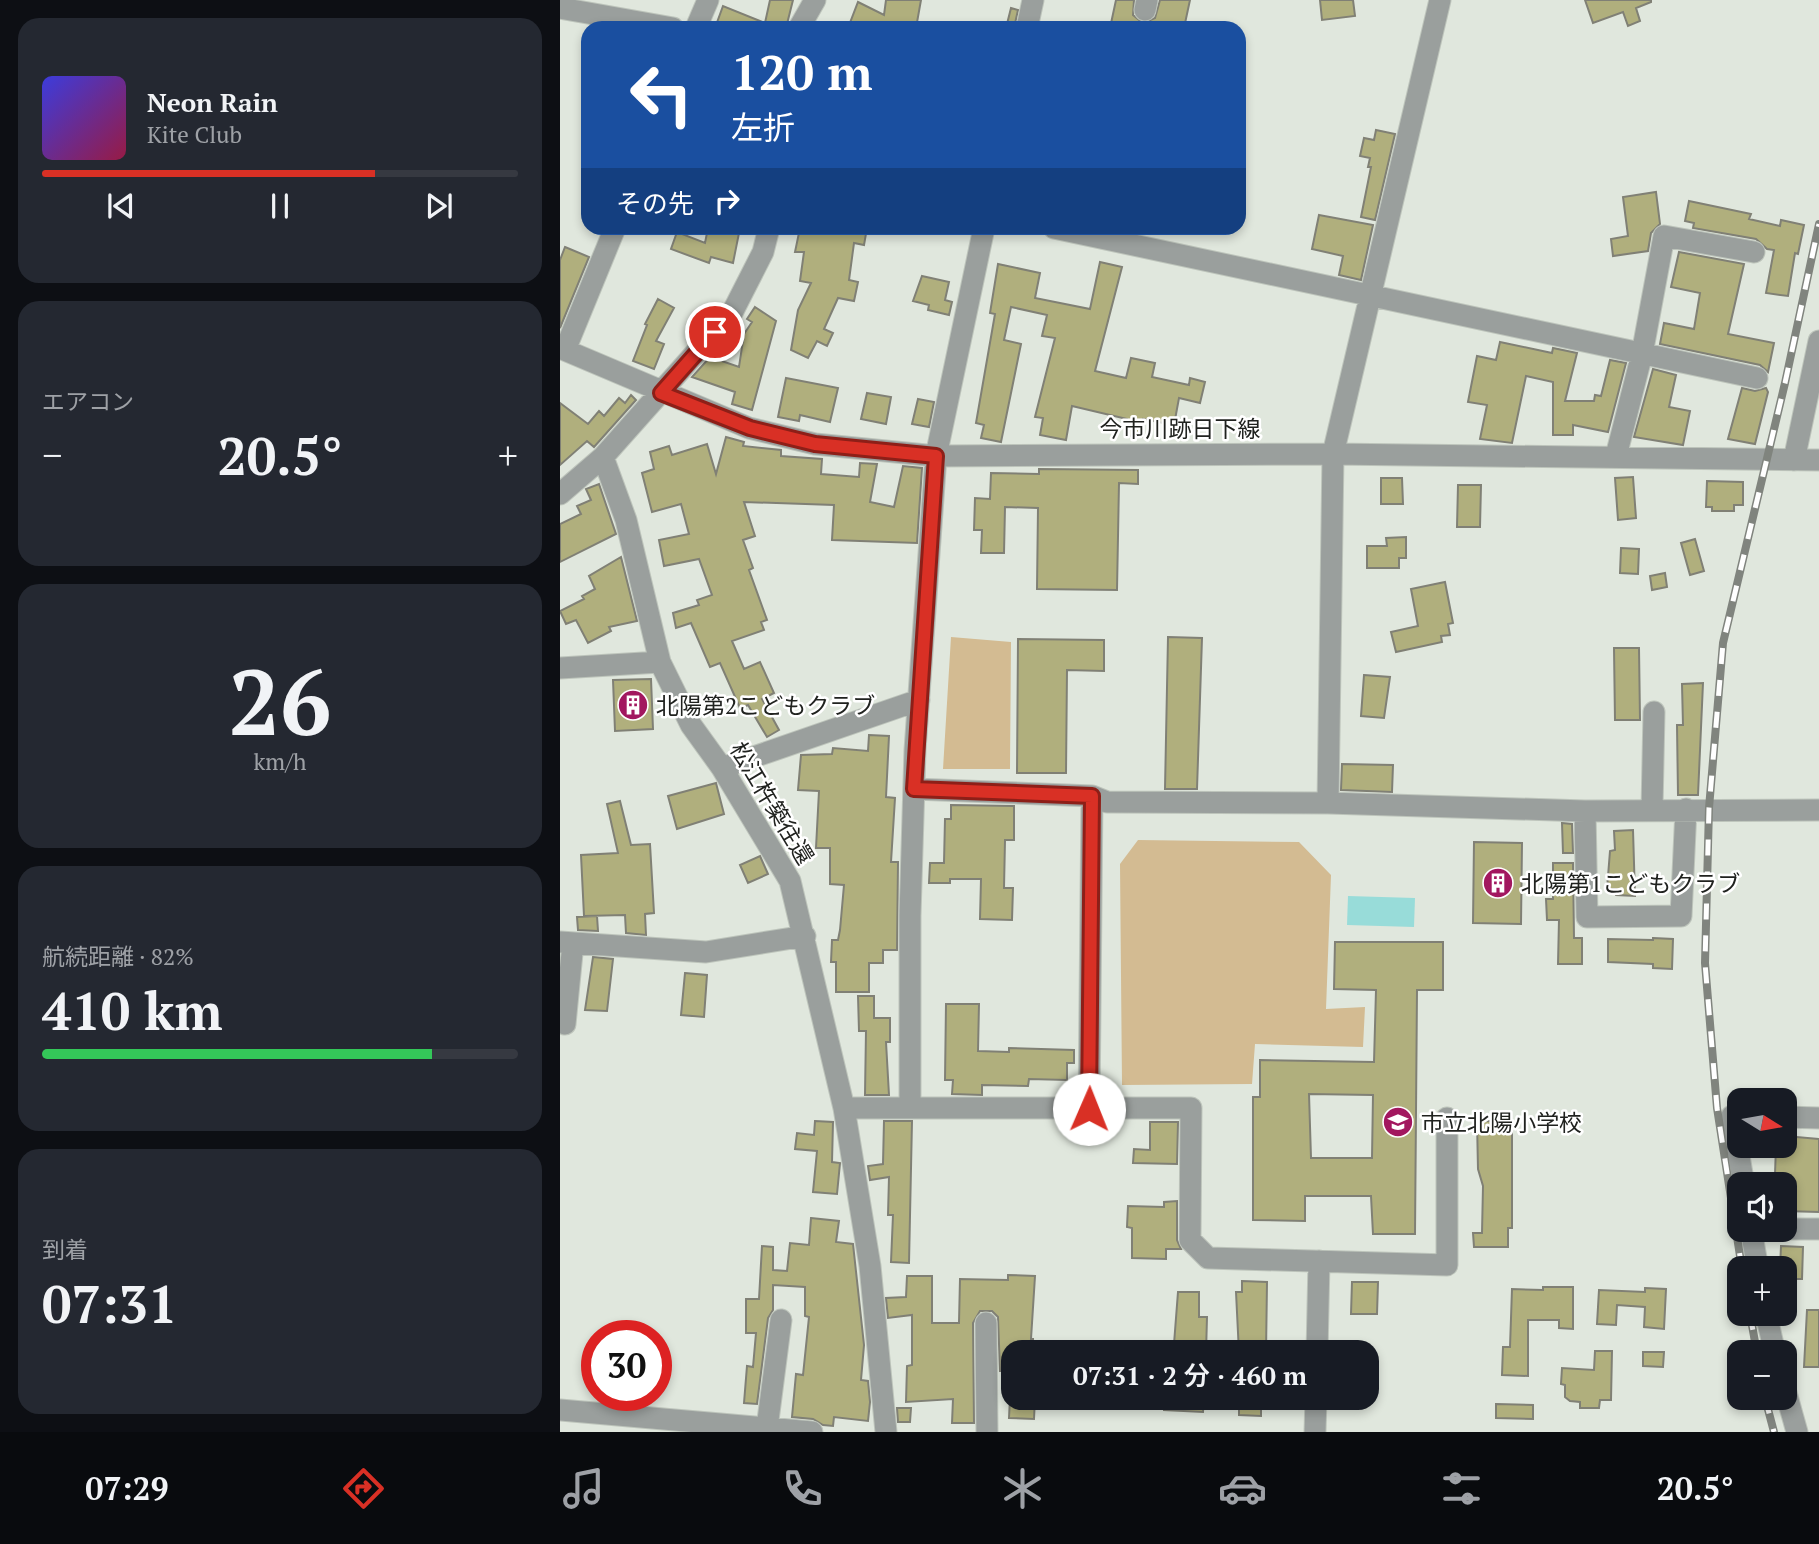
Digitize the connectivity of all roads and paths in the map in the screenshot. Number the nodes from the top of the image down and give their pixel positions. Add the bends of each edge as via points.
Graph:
1 (708, 0) edge
2 (815, 0) edge
3 (1034, 0) edge
4 (1440, 0) edge
5 (560, 8) edge
6 (633, 21) edge
7 (699, 21) edge
8 (803, 21) edge
9 (1029, 21) edge
10 (612, 235) edge
11 (767, 235) edge
12 (983, 235) edge
13 (1087, 235) edge
14 (1754, 252) dead end
15 (1372, 296) junction
16 (1819, 341) edge
17 (562, 349) edge
18 (1642, 354) junction
19 (1757, 378) dead end
20 (661, 393) junction
21 (1332, 454) junction
22 (936, 456) junction
23 (1616, 456) junction
24 (604, 457) junction
25 (1794, 460) junction
26 (1819, 460) edge
27 (560, 494) edge
28 (660, 662) junction
29 (560, 668) edge
30 (919, 700) junction
31 (1654, 712) dead end
32 (722, 768) junction
33 (914, 789) junction
34 (1092, 796) junction
35 (1328, 803) junction
36 (1686, 808) junction
37 (1652, 809) junction
38 (1819, 810) edge
39 (1585, 811) junction
40 (805, 936) junction
41 (566, 942) edge
42 (565, 1024) dead end
43 (844, 1108) junction
44 (910, 1108) junction
45 (1089, 1109) junction
46 (1797, 1117) edge
47 (1447, 1118) dead end
48 (1819, 1118) edge
49 (1797, 1229) edge
50 (1819, 1229) edge
51 (1320, 1261) junction
52 (780, 1320) dead end
53 (986, 1323) dead end
54 (1317, 1340) edge
55 (560, 1410) edge
56 (1316, 1410) edge
57 (1791, 1410) edge
58 (729, 1428) edge
59 (767, 1428) junction
60 (812, 1432) edge
61 (886, 1432) edge
62 (987, 1432) edge
63 (1315, 1432) edge
64 (1797, 1432) edge

1 - 7 street
2 - 8 street
3 - 9 street
4 - 15 street
5 - 6 street
10 - 17 street
11 - 20 street via 763,252 733,311
12 - 22 street
13 - 15 street
14 - 18 street via 1664,236
15 - 18 street
15 - 21 street
16 - 25 street
17 - 20 street, 今市川跡日下線
18 - 19 street
18 - 23 street
20 - 22 street, 今市川跡日下線 via 750,428 815,444
20 - 24 street
21 - 22 street, 今市川跡日下線
21 - 23 street, 今市川跡日下線
21 - 35 street
22 - 30 street
23 - 25 street, 今市川跡日下線
24 - 27 street
24 - 28 street, 松江杵築往還 via 626,520
25 - 26 street, 今市川跡日下線
28 - 29 street
28 - 32 street, 松江杵築往還 via 691,725
30 - 32 street
30 - 33 street
31 - 37 street
32 - 40 street, 松江杵築往還 via 790,881
33 - 34 street
33 - 44 street
34 - 35 street via 1107,802
34 - 45 street
35 - 39 street
36 - 37 street
36 - 38 street
36 - 39 street via 1681,916 1587,916
37 - 39 street
40 - 41 street via 706,952
40 - 43 street, 松江杵築往還
41 - 42 street
43 - 44 street
43 - 61 street, 松江杵築往還 via 870,1266
44 - 45 street
45 - 51 street via 1191,1108 1190,1240 1208,1258
46 - 48 street
47 - 51 street via 1447,1265
49 - 50 street
51 - 54 street
52 - 59 street
53 - 62 street
55 - 58 street
56 - 63 street
57 - 64 street
58 - 59 street
59 - 60 street

